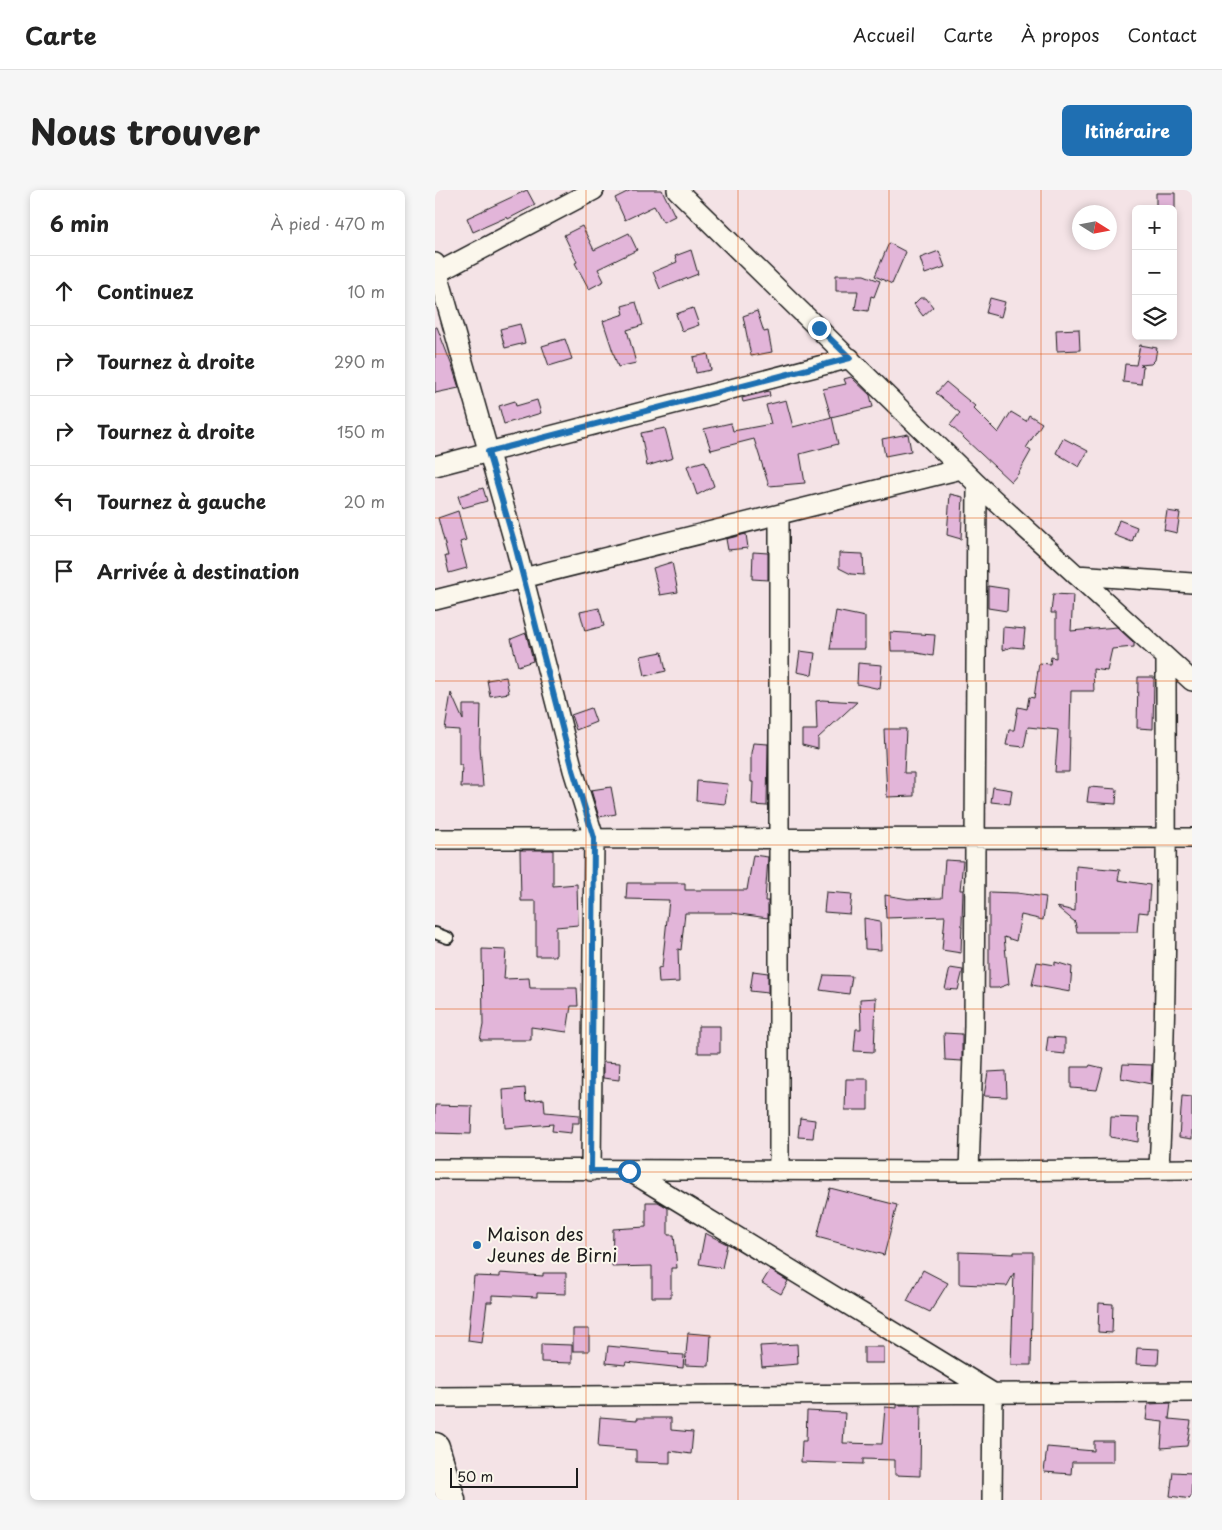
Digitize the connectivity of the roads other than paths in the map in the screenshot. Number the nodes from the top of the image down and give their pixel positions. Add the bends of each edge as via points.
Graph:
1 (594, 190) edge
2 (677, 190) edge
3 (436, 270) edge
4 (850, 358) junction
5 (488, 452) junction
6 (435, 466) edge
7 (961, 468) junction
8 (977, 484) junction
9 (779, 516) junction
10 (1076, 575) junction
11 (524, 579) junction
12 (1192, 583) edge
13 (435, 600) edge
14 (1166, 658) junction
15 (1192, 681) edge
16 (1166, 837) junction
17 (594, 838) junction
18 (1192, 838) edge
19 (435, 839) edge
20 (780, 839) junction
21 (976, 840) junction
22 (435, 933) edge
23 (448, 938) dead end
24 (1159, 1168) junction
25 (435, 1169) edge
26 (1192, 1169) edge
27 (591, 1171) junction
28 (629, 1171) junction
29 (779, 1171) junction
30 (969, 1171) junction
31 (1192, 1392) edge
32 (993, 1393) junction
33 (435, 1397) edge
34 (435, 1446) edge
35 (451, 1500) edge
36 (992, 1500) edge

1 - 3 street
2 - 4 street
3 - 5 street
4 - 5 street
4 - 7 street
5 - 6 street
5 - 11 street
7 - 8 street
7 - 9 street
8 - 10 street
8 - 21 street
9 - 11 street via 677,538
9 - 20 street
10 - 12 street
10 - 14 street
11 - 13 street
11 - 17 street via 573,770
14 - 15 street
14 - 16 street
16 - 18 street
16 - 21 street
16 - 24 street
17 - 19 street
17 - 20 street
17 - 27 street
20 - 21 street
20 - 29 street
21 - 30 street
22 - 23 lane
24 - 26 street
24 - 30 street
25 - 27 street
27 - 28 street
28 - 29 street
28 - 32 street
29 - 30 street
31 - 32 street
32 - 33 street
32 - 36 street
34 - 35 highway

